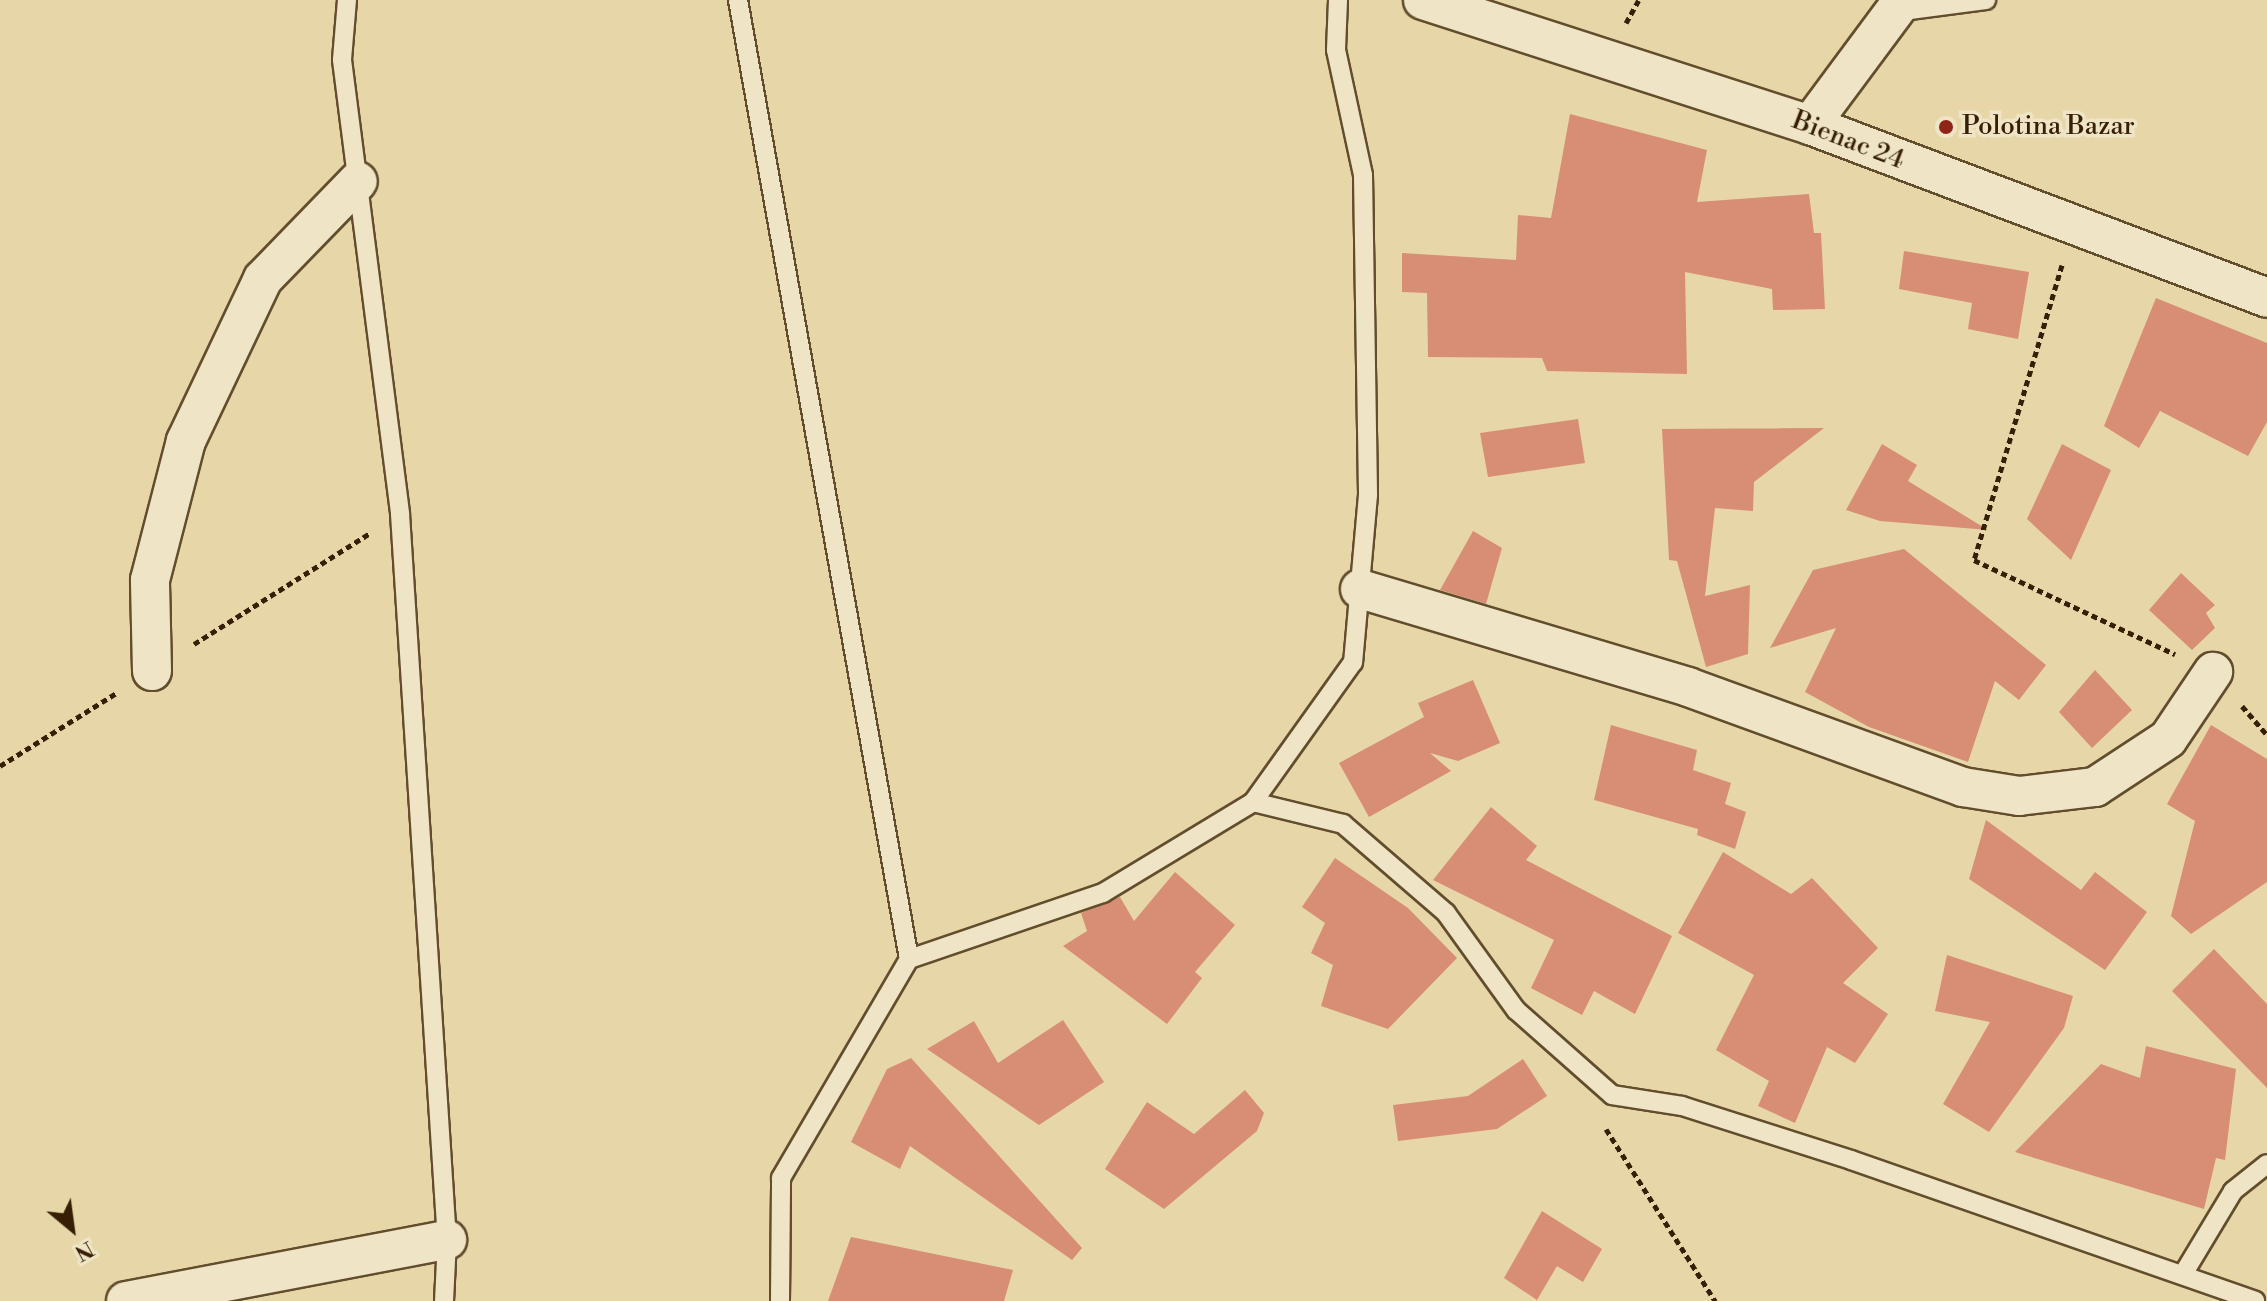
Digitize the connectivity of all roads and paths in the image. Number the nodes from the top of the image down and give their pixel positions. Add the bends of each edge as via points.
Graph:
1 (347, 0) edge
2 (738, 0) edge
3 (1338, 0) edge
4 (1423, 0) edge
5 (1986, 0) edge
6 (1899, 6) edge
7 (1810, 125) junction
8 (358, 181) junction
9 (2073, 229) junction
10 (2267, 298) edge
11 (400, 514) junction
12 (1360, 589) junction
13 (152, 671) junction
14 (2213, 672) junction
15 (2267, 735) edge
16 (0, 766) edge
17 (1253, 802) junction
18 (909, 959) junction
19 (1601, 1122) dead end
20 (2267, 1164) edge
21 (447, 1240) junction
22 (2185, 1271) junction
23 (126, 1301) edge
24 (444, 1301) edge
25 (780, 1301) edge
26 (1715, 1301) edge
27 (2255, 1301) edge

1 - 8 lane via 342,60
2 - 18 lane
3 - 12 lane via 1336,50 1363,175 1368,495
4 - 7 street, Bienac 24
5 - 6 lane
6 - 7 street
7 - 9 street, Bienac 24
8 - 11 lane
8 - 13 street via 263,279 186,441 150,580
9 - 10 street, Bienac 24
9 - 14 path via 1974,560
11 - 13 path
11 - 21 lane
12 - 14 street via 1688,687 1963,787 2019,796 2095,787 2168,739
12 - 17 lane via 1353,662
13 - 16 path
14 - 15 path
17 - 18 lane via 1103,893
17 - 22 lane via 1343,824 1446,913 1516,1010 1612,1095 1682,1106
18 - 25 lane via 781,1178
19 - 26 path
20 - 22 lane via 2233,1191
21 - 23 street
21 - 24 lane
22 - 27 lane

